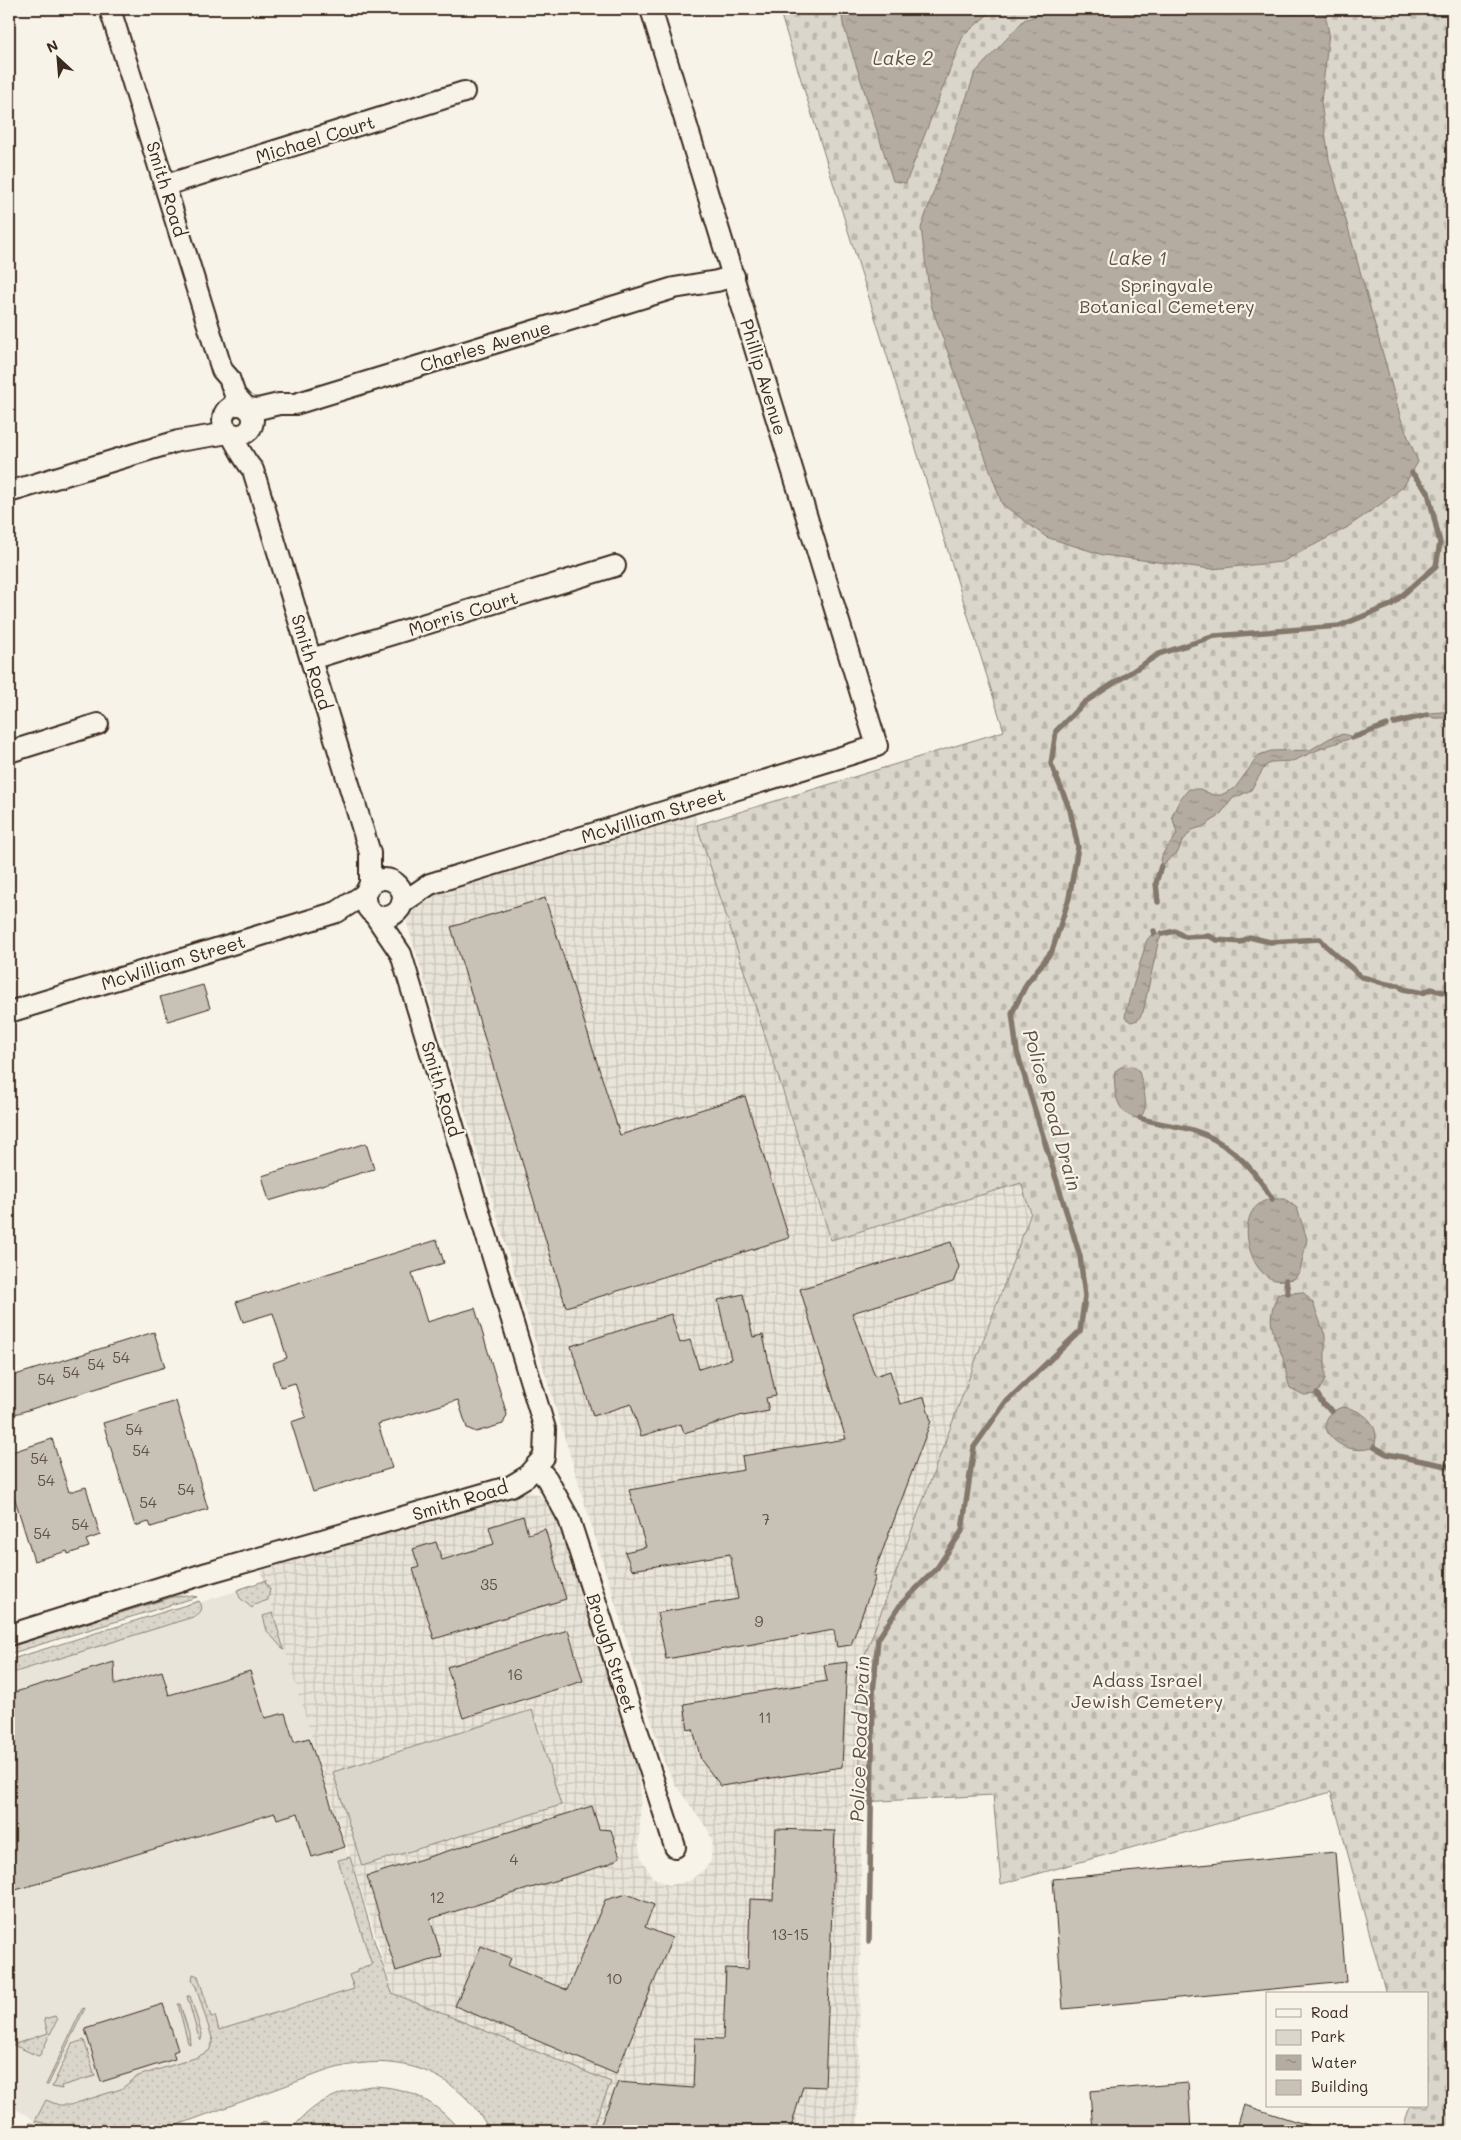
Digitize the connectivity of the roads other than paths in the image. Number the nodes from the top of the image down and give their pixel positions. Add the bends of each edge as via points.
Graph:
1 (110, 9) edge
2 (651, 9) edge
3 (464, 92) dead end
4 (166, 185) junction
5 (732, 269) junction
6 (222, 370) junction
7 (295, 404) junction
8 (247, 408) junction
9 (227, 424) junction
10 (251, 428) junction
11 (252, 470) junction
12 (9, 492) edge
13 (616, 566) dead end
14 (312, 659) junction
15 (98, 724) dead end
16 (876, 746) joint
17 (9, 752) edge
18 (370, 854) junction
19 (393, 882) junction
20 (430, 884) junction
21 (367, 890) junction
22 (402, 904) junction
23 (337, 912) junction
24 (373, 914) junction
25 (401, 954) junction
26 (9, 1012) edge
27 (536, 1466) junction
28 (9, 1634) edge
29 (675, 1847) dead end

1 - 4 street, Smith Road
2 - 5 street, Phillip Avenue
3 - 4 street, Michael Court
4 - 6 street, Smith Road
5 - 7 street, Charles Avenue via 717,281 674,288
5 - 16 street, Phillip Avenue
6 - 8 street, Smith Road via 229,378 235,395
6 - 9 street, Smith Road via 220,381
7 - 8 street, Charles Avenue
7 - 10 street, Charles Avenue
8 - 9 street via 233,406
8 - 10 street via 254,419
9 - 10 street via 239,435
9 - 11 street, Smith Road via 244,461
9 - 12 street
10 - 11 street, Smith Road
11 - 14 street, Smith Road
13 - 14 street, Morris Court
14 - 18 street, Smith Road
15 - 17 street
16 - 20 street, McWilliam Street
18 - 19 street, Smith Road
18 - 21 street, Smith Road
19 - 20 street, McWilliam Street
19 - 21 street via 378,880
19 - 22 street via 402,893
20 - 22 street, McWilliam Street
21 - 23 street, McWilliam Street
21 - 24 street via 366,905
22 - 24 street via 389,916
22 - 25 street, Smith Road
23 - 24 street, McWilliam Street
23 - 26 street, McWilliam Street
24 - 25 street, Smith Road
25 - 27 street, Smith Road via 545,1429 544,1457
27 - 28 street, Smith Road via 511,1486
27 - 29 street, Brough Street via 569,1519

